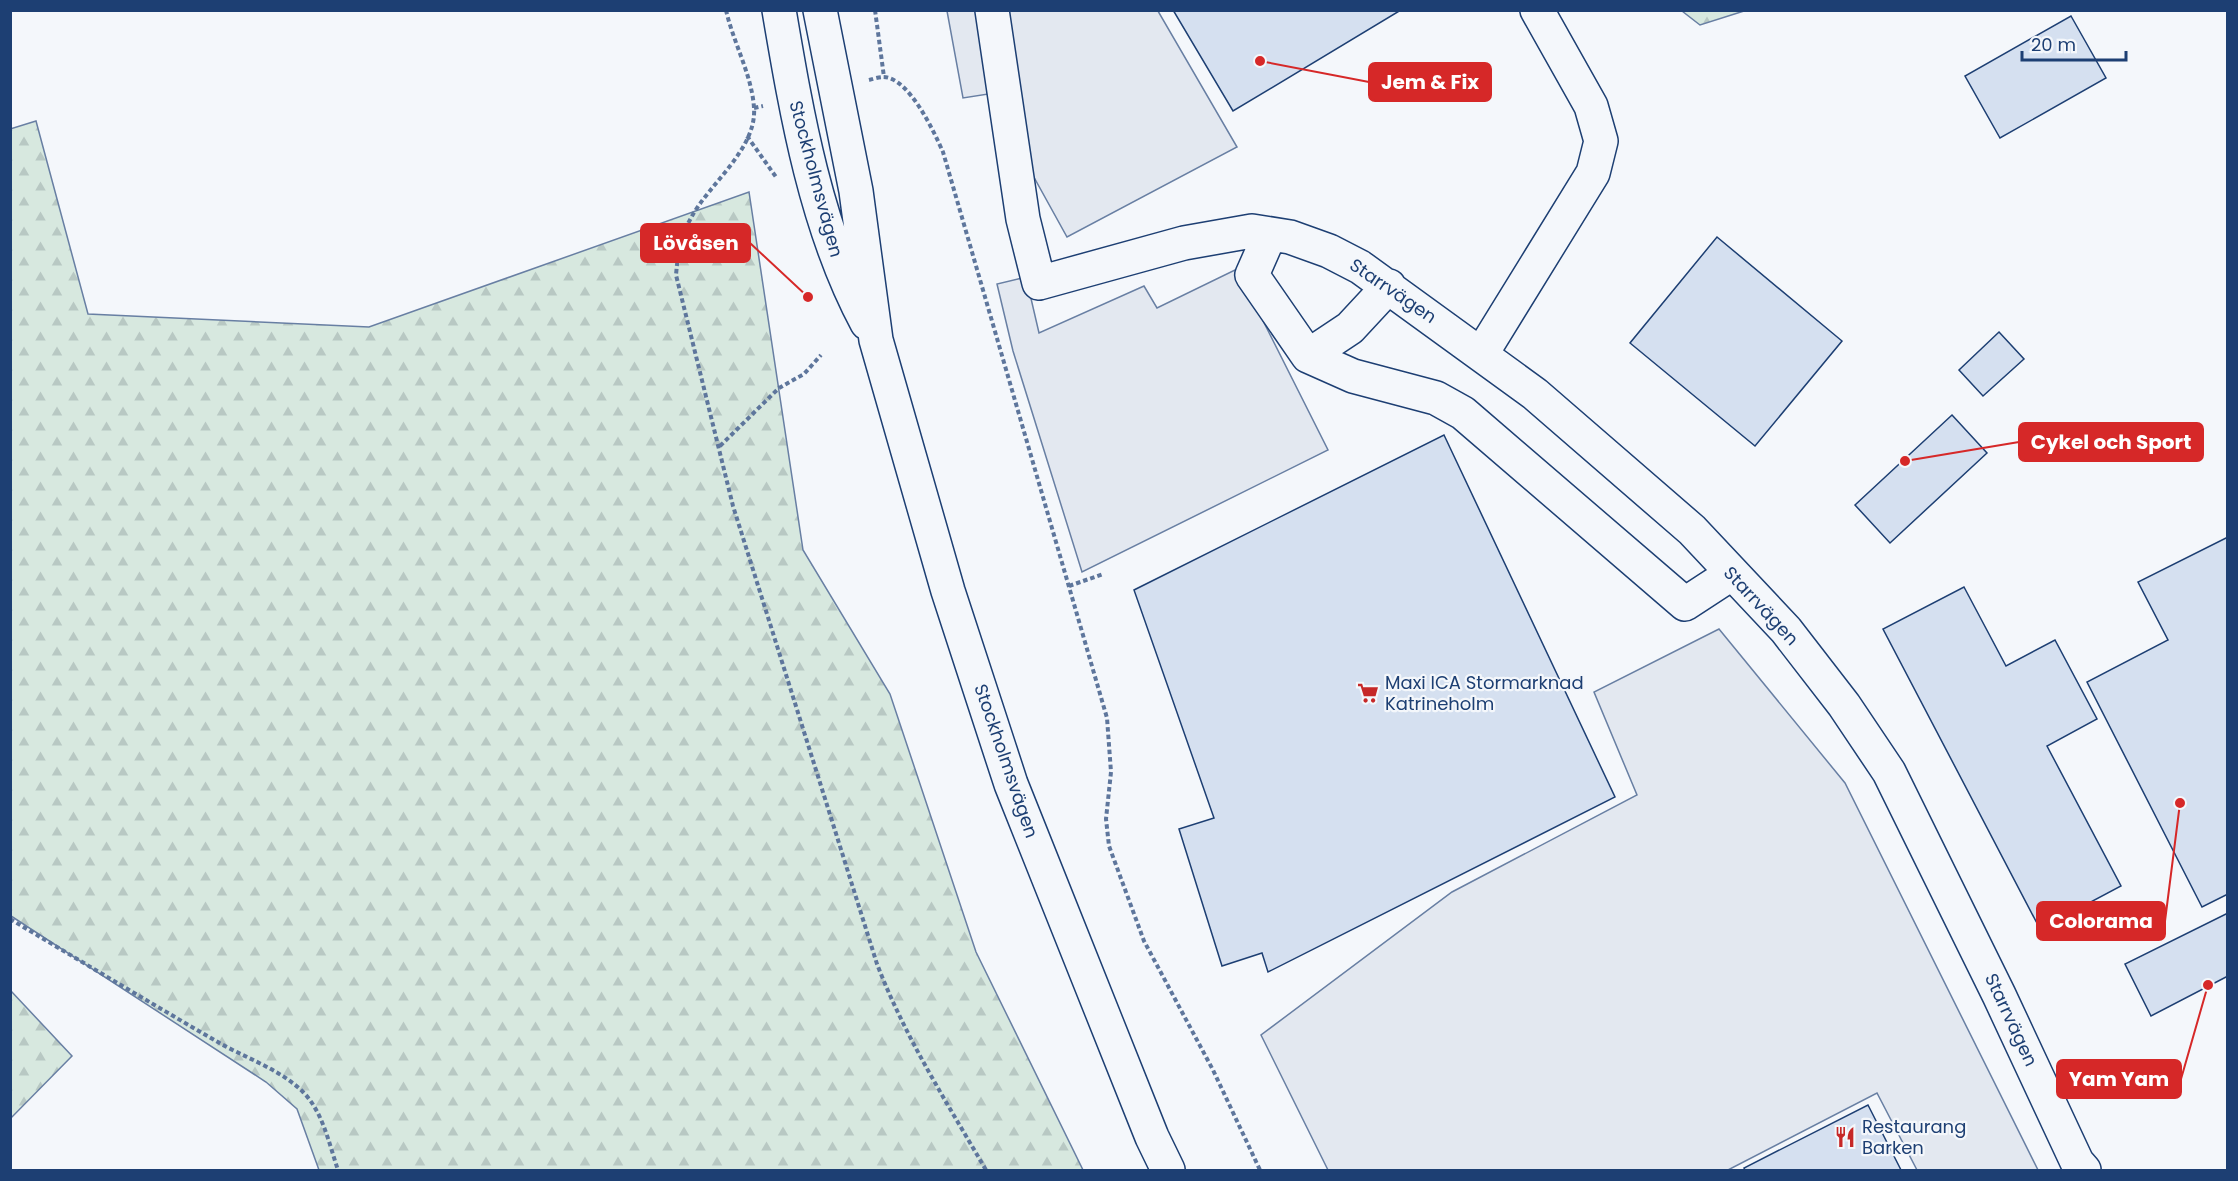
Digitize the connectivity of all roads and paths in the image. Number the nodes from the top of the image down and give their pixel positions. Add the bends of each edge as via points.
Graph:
1 (726, 10) edge
2 (779, 10) edge
3 (819, 10) edge
4 (875, 10) edge
5 (992, 10) edge
6 (1537, 10) edge
7 (747, 136) junction
8 (781, 184) dead end
9 (1261, 232) junction
10 (1389, 286) junction
11 (876, 340) junction
12 (1482, 353) junction
13 (821, 355) dead end
14 (1308, 356) junction
15 (720, 446) junction
16 (1103, 574) dead end
17 (1731, 574) junction
18 (1069, 586) junction
19 (10, 919) edge
20 (2080, 1168) edge
21 (338, 1170) edge
22 (986, 1170) edge
23 (1168, 1170) edge
24 (1260, 1170) edge

1 - 7 path via 754,108
2 - 11 main road, Stockholmsvägen via 794,99 824,217 846,284
3 - 11 main road, Stockholmsvägen via 856,191
4 - 18 path via 884,77 909,93 932,126 943,152
5 - 9 main road via 1023,219 1039,283 1184,243
6 - 12 main road via 1591,106 1601,141 1593,173
7 - 8 path
7 - 15 path via 692,216 678,245 676,275
9 - 10 main road, Starrvägen via 1329,251
9 - 14 main road via 1252,275
10 - 12 main road, Starrvägen
10 - 14 main road via 1350,328
11 - 23 main road, Stockholmsvägen via 948,591 1011,784
12 - 17 main road, Starrvägen via 1692,530
13 - 15 path via 804,374 779,388
14 - 17 main road via 1353,376 1436,398 1463,413 1685,604
15 - 22 path via 733,506 877,964 906,1028
16 - 18 path
17 - 20 main road, Starrvägen via 1786,630 1889,772
18 - 24 path via 1111,743 1106,819 1109,846 1144,941 1213,1070
19 - 21 path via 302,1091 319,1116

